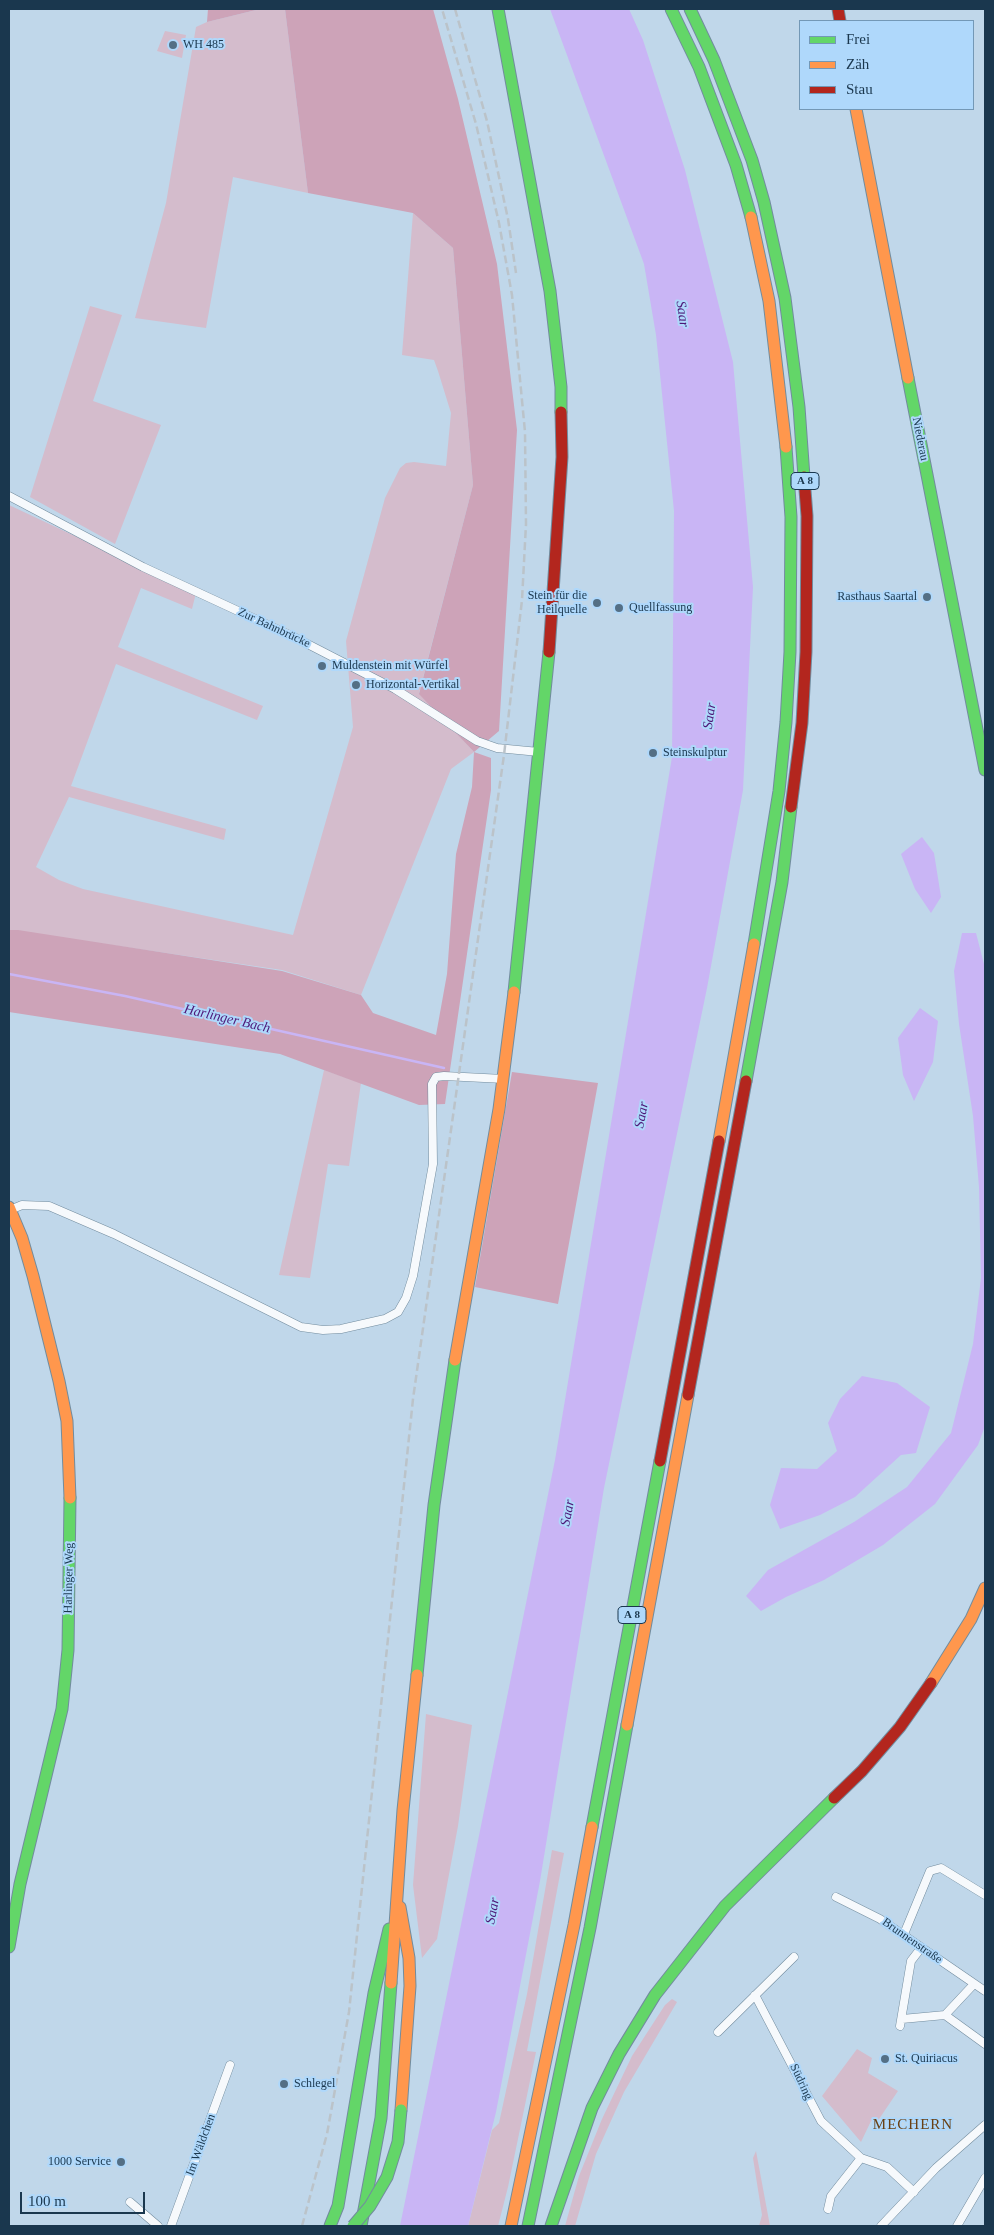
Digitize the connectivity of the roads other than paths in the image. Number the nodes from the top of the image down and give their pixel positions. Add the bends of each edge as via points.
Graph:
1 (498, 9) edge
2 (671, 9) edge
3 (690, 9) edge
4 (856, 110) edge
5 (9, 496) edge
6 (539, 752) junction
7 (985, 770) edge
8 (504, 1079) junction
9 (10, 1208) edge
10 (985, 1588) edge
11 (397, 1888) junction
12 (985, 1895) edge
13 (836, 1897) dead end
14 (904, 1934) junction
15 (9, 1947) edge
16 (921, 1948) junction
17 (794, 1957) dead end
18 (974, 1984) junction
19 (985, 1992) edge
20 (754, 1995) junction
21 (945, 2015) junction
22 (718, 2032) dead end
23 (985, 2044) edge
24 (230, 2065) dead end
25 (985, 2125) edge
26 (861, 2158) junction
27 (985, 2178) edge
28 (914, 2192) junction
29 (130, 2202) dead end
30 (828, 2209) dead end
31 (158, 2226) edge
32 (171, 2226) edge
33 (330, 2226) edge
34 (353, 2226) edge
35 (361, 2226) edge
36 (511, 2226) edge
37 (528, 2226) edge
38 (551, 2226) edge
39 (881, 2226) edge
40 (957, 2226) edge

1 - 6 main road via 550,291 561,387 561,476 548,674
2 - 36 main road, A 8 via 718,113 748,206 769,300 787,457 791,568 786,722 779,791 744,1002 574,1925
3 - 37 main road, A 8 via 733,107 764,202 785,298 804,456 808,568 802,723 794,802 760,1006 592,1918
4 - 7 main road, Niederau
5 - 6 street, Zur Bahnbrücke via 143,568 292,636 395,689 477,741 497,748
6 - 8 main road
8 - 9 street via 444,1076 436,1078 432,1084 433,1164 413,1276 398,1312 384,1319 323,1330 301,1327 114,1234 49,1206
8 - 11 main road via 441,1447 416,1660
9 - 15 main road, Harlinger Weg via 33,1276 59,1381 67,1421 70,1498 67,1657 62,1709 20,1884
10 - 38 main road via 971,1619 900,1727 862,1772 725,1906 675,1967 619,2054 592,2108
11 - 33 main road via 374,1993 338,2206
11 - 34 main road, bridge via 410,1971 398,2142 387,2178
11 - 35 main road via 381,2118
12 - 14 street via 941,1868 930,1871
13 - 14 street, Brunnenstraße
14 - 16 street, Brunnenstraße
16 - 18 street, Brunnenstraße
16 - 21 street via 910,1961 901,2023
17 - 20 street
18 - 19 street, Brunnenstraße
18 - 21 street
20 - 22 street
20 - 26 street, Südring via 784,2046 816,2113
21 - 23 street
24 - 32 street, Im Wäldchen
25 - 28 street via 942,2162
26 - 28 street, Südring via 887,2167
26 - 30 street via 831,2196
27 - 40 street
28 - 39 street
29 - 31 street

